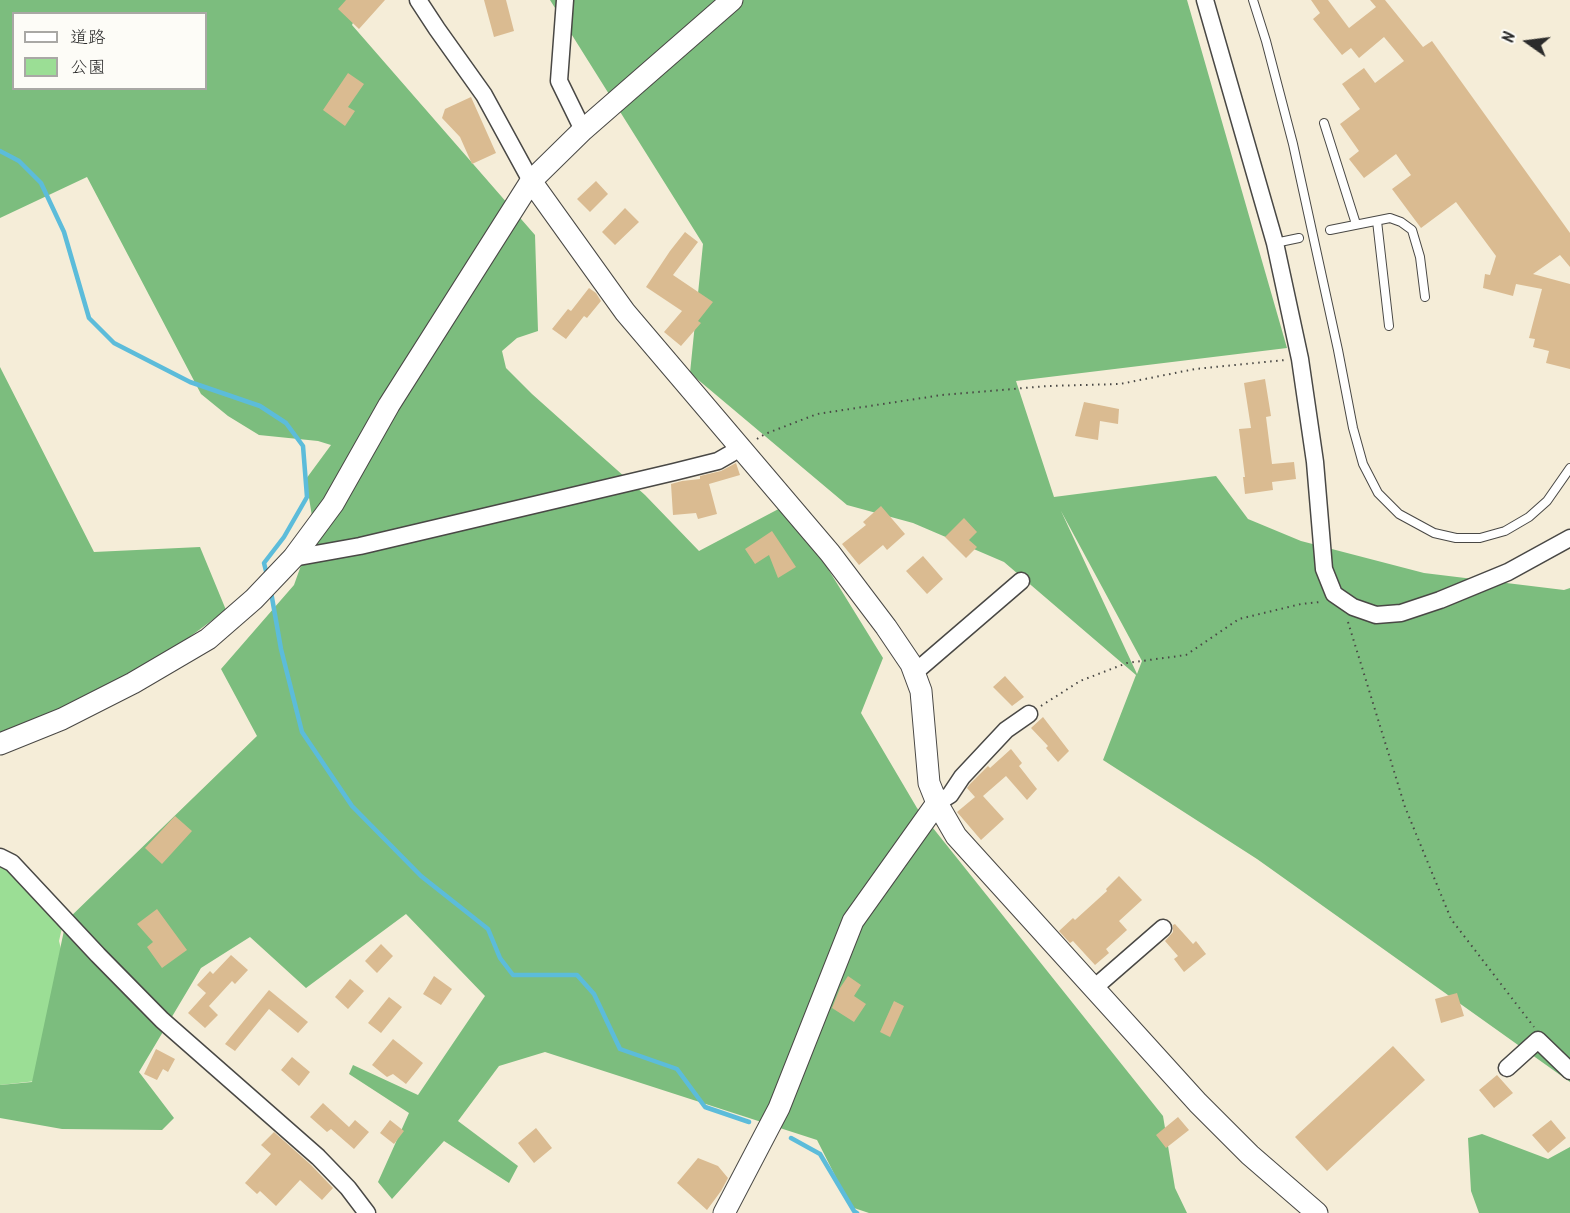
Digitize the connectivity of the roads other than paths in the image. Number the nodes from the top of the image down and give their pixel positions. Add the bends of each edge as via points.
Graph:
1 (418, 0) edge
2 (565, 0) edge
3 (732, 0) edge
4 (1205, 0) edge
5 (1253, 0) edge
6 (1324, 123) dead end
7 (583, 130) junction
8 (531, 182) junction
9 (1377, 221) junction
10 (1356, 224) junction
11 (1330, 230) dead end
12 (1299, 238) dead end
13 (1275, 243) junction
14 (1425, 297) dead end
15 (1389, 326) dead end
16 (732, 453) road end
17 (1570, 468) edge
18 (1570, 538) edge
19 (293, 558) junction
20 (1021, 580) dead end
21 (914, 673) junction
22 (1029, 714) road end
23 (0, 744) edge
24 (937, 803) junction
25 (0, 856) edge
26 (1162, 928) dead end
27 (1094, 988) junction
28 (1507, 1068) dead end
29 (1570, 1071) edge
30 (367, 1213) edge
31 (724, 1213) edge
32 (1317, 1213) edge

1 - 8 street via 484,95
2 - 7 street via 559,81
3 - 7 street
4 - 13 street
5 - 17 lane via 1293,144 1353,428 1363,464 1378,493 1399,514 1434,533 1480,538 1505,531 1529,517 1547,501
6 - 10 lane
7 - 8 street
8 - 19 street via 389,405 333,504
8 - 21 street via 625,312 830,553 886,627
9 - 10 lane
9 - 14 lane via 1390,218 1412,230
9 - 15 lane
10 - 11 lane
12 - 13 lane
13 - 18 street via 1300,359 1315,462 1324,569 1334,594 1353,607 1376,615 1401,613 1508,572
16 - 19 street via 718,461 674,472 360,546
19 - 23 street via 208,639 62,719
20 - 21 street
21 - 24 street via 921,691 929,783
22 - 24 street via 1006,730 950,795
24 - 27 street via 956,836
24 - 31 street via 853,921 779,1108
25 - 30 street via 12,862 162,1020 318,1157
26 - 27 street
27 - 32 street via 1198,1103
28 - 29 street via 1538,1040

